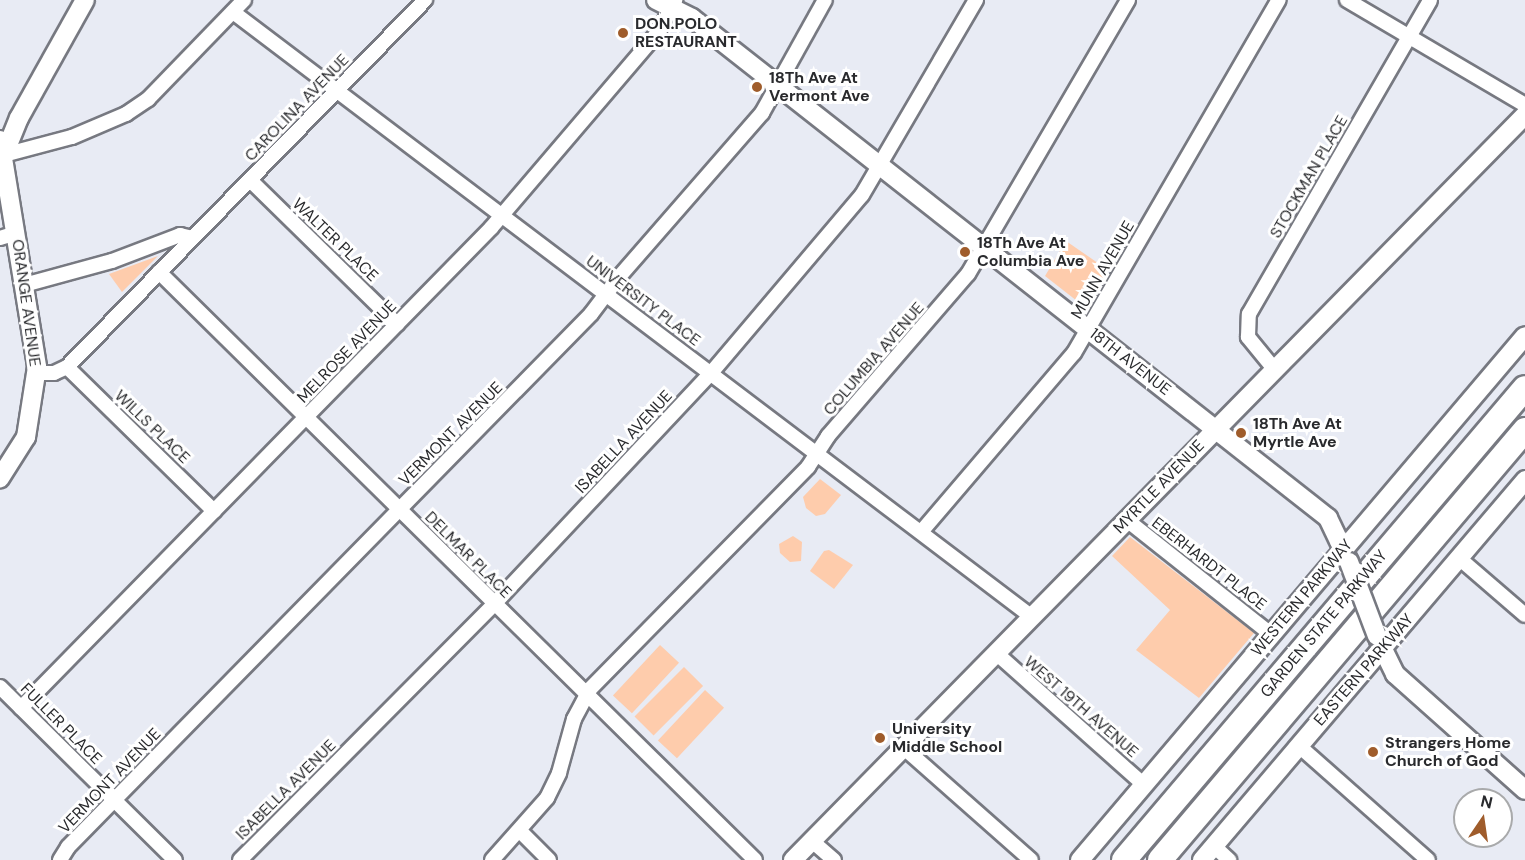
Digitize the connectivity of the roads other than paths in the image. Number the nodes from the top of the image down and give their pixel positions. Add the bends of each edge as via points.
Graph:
1 (85, 0) edge
2 (244, 0) edge
3 (425, 0) edge
4 (825, 0) edge
5 (976, 0) edge
6 (1128, 0) edge
7 (1279, 0) edge
8 (1347, 0) edge
9 (1430, 0) edge
10 (668, 2) edge
11 (233, 12) junction
12 (1409, 37) junction
13 (777, 84) junction
14 (337, 90) junction
15 (1525, 105) edge
16 (1525, 115) edge
17 (1, 151) edge
18 (880, 166) junction
19 (250, 180) junction
20 (502, 215) junction
21 (8, 236) edge
22 (192, 238) junction
23 (984, 247) junction
24 (159, 272) junction
25 (24, 285) junction
26 (607, 294) junction
27 (397, 324) junction
28 (1088, 329) junction
29 (1525, 336) edge
30 (67, 367) junction
31 (1275, 370) junction
32 (36, 373) junction
33 (711, 373) junction
34 (1525, 388) edge
35 (306, 417) junction
36 (1216, 430) junction
37 (1525, 430) edge
38 (818, 454) junction
39 (1, 473) edge
40 (1525, 480) edge
41 (399, 510) junction
42 (214, 511) junction
43 (1127, 520) junction
44 (921, 532) junction
45 (1346, 555) junction
46 (1459, 558) junction
47 (494, 604) junction
48 (1525, 615) edge
49 (1032, 617) junction
50 (1271, 634) junction
51 (1380, 643) junction
52 (996, 653) junction
53 (0, 687) edge
54 (586, 695) junction
55 (21, 708) junction
56 (1299, 746) junction
57 (904, 748) junction
58 (1144, 785) junction
59 (1525, 790) edge
60 (114, 800) junction
61 (520, 831) junction
62 (812, 841) junction
63 (1208, 853) edge
64 (60, 860) edge
65 (175, 860) edge
66 (240, 860) edge
67 (492, 860) edge
68 (549, 860) edge
69 (755, 860) edge
70 (793, 860) edge
71 (834, 860) edge
72 (1031, 860) edge
73 (1080, 860) edge
74 (1124, 860) edge
75 (1160, 860) edge
76 (1229, 860) edge
77 (1428, 860) edge

1 - 17 main road
2 - 11 street
3 - 14 street, CAROLINA AVENUE
4 - 13 street, VERMONT AVENUE
5 - 18 street, ISABELLA AVENUE
6 - 23 street, COLUMBIA AVENUE
7 - 28 street, MUNN AVENUE
8 - 12 street
9 - 12 street, STOCKMAN PLACE
10 - 13 main road, 18TH AVENUE
10 - 20 street, MELROSE AVENUE via 660,30
11 - 14 street, UNIVERSITY PLACE
11 - 17 street via 148,99 126,114 72,137
12 - 15 street
12 - 31 street, STOCKMAN PLACE via 1249,314 1248,337
13 - 18 main road, 18TH AVENUE
13 - 26 street, VERMONT AVENUE via 762,113
14 - 19 street, CAROLINA AVENUE
14 - 20 street, UNIVERSITY PLACE
16 - 31 main road, MYRTLE AVENUE
17 - 21 main road, ORANGE AVENUE
18 - 23 main road, 18TH AVENUE
18 - 33 street, ISABELLA AVENUE via 855,205
19 - 22 street, CAROLINA AVENUE
19 - 27 street, WALTER PLACE
20 - 26 street, UNIVERSITY PLACE
20 - 27 street, MELROSE AVENUE
21 - 25 main road, ORANGE AVENUE
22 - 24 street, CAROLINA AVENUE
22 - 25 street via 180,235 112,261
23 - 28 main road, 18TH AVENUE
23 - 38 street, COLUMBIA AVENUE via 968,274 828,436
24 - 30 street, CAROLINA AVENUE
24 - 35 street, DELMAR PLACE
25 - 32 main road, ORANGE AVENUE
26 - 33 street, UNIVERSITY PLACE
26 - 41 street, VERMONT AVENUE via 591,315
27 - 35 street, MELROSE AVENUE
28 - 36 main road, 18TH AVENUE
28 - 44 street, MUNN AVENUE via 1070,358
29 - 45 main road, WESTERN PARKWAY
30 - 32 street via 54,373
30 - 42 street, WILLS PLACE
31 - 36 main road, MYRTLE AVENUE
32 - 39 main road, ORANGE AVENUE via 26,437
33 - 38 street, UNIVERSITY PLACE
33 - 47 street, ISABELLA AVENUE
34 - 74 highway, GARDEN STATE PARKWAY
35 - 41 street, DELMAR PLACE
35 - 42 street, MELROSE AVENUE
36 - 43 main road, MYRTLE AVENUE
36 - 45 main road, 18TH AVENUE via 1328,518
37 - 75 highway, GARDEN STATE PARKWAY
38 - 44 street, UNIVERSITY PLACE
38 - 54 street, COLUMBIA AVENUE
40 - 46 main road, EASTERN PARKWAY
41 - 47 street, DELMAR PLACE
41 - 60 street, VERMONT AVENUE
42 - 55 street, MELROSE AVENUE
43 - 49 main road, MYRTLE AVENUE
43 - 50 street, EBERHARDT PLACE
44 - 49 street, UNIVERSITY PLACE
45 - 50 main road, WESTERN PARKWAY
45 - 51 main road, 18TH AVENUE, bridge
46 - 48 street
46 - 51 main road, EASTERN PARKWAY
47 - 54 street, DELMAR PLACE
47 - 66 street, ISABELLA AVENUE
49 - 52 main road, MYRTLE AVENUE
50 - 58 main road, WESTERN PARKWAY
51 - 56 main road, EASTERN PARKWAY
51 - 59 main road, 18TH AVENUE via 1395,674
52 - 57 main road, MYRTLE AVENUE
52 - 58 street, WEST 19TH AVENUE
53 - 55 street, FULLER PLACE
54 - 61 street, COLUMBIA AVENUE via 571,727 552,789
54 - 69 street, DELMAR PLACE
55 - 60 street, FULLER PLACE
56 - 63 main road, EASTERN PARKWAY
56 - 77 street
57 - 62 main road, MYRTLE AVENUE
57 - 72 street
58 - 73 main road, WESTERN PARKWAY
60 - 64 street, VERMONT AVENUE
60 - 65 street, FULLER PLACE
61 - 67 street, COLUMBIA AVENUE
61 - 68 street
62 - 70 main road, MYRTLE AVENUE
62 - 71 street
63 - 76 street

